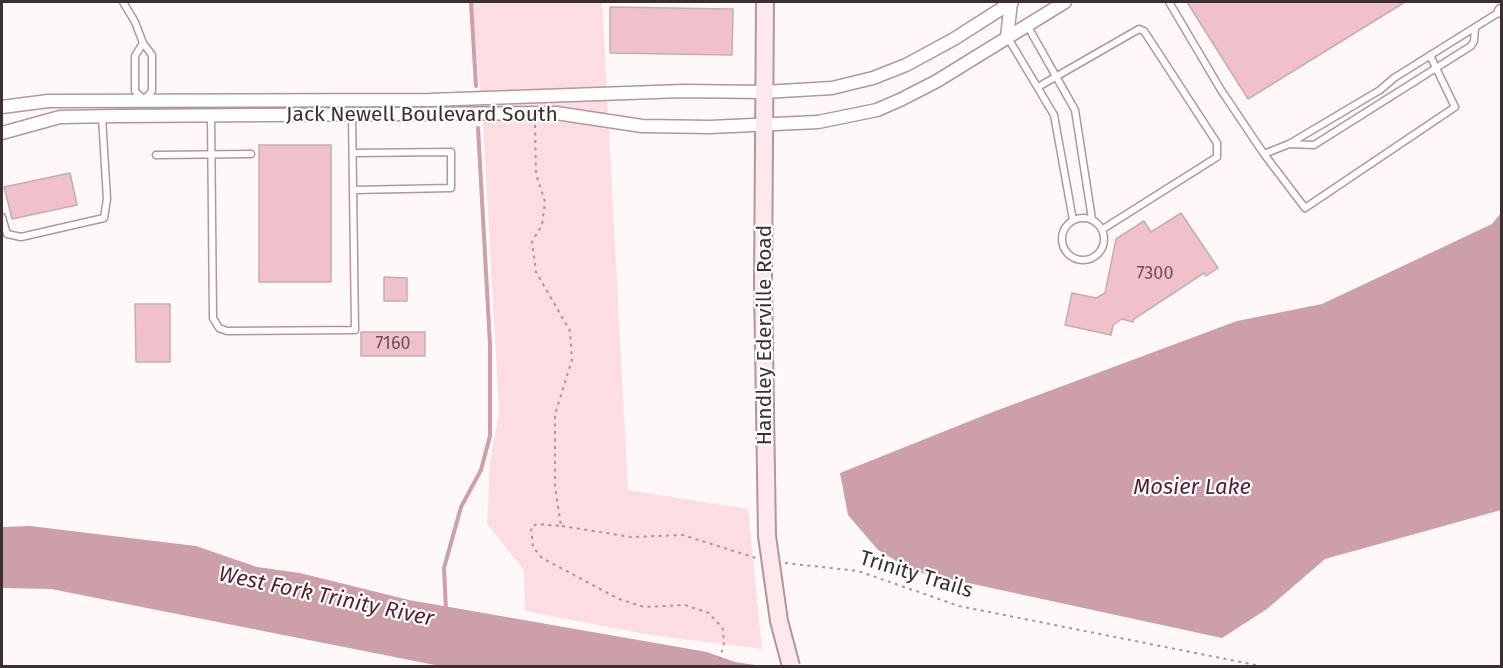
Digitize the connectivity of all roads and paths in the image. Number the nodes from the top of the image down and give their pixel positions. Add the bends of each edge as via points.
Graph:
1 (123, 2) edge
2 (765, 2) edge
3 (1012, 2) edge
4 (1065, 2) edge
5 (1169, 2) edge
6 (1501, 11) edge
7 (1027, 25) junction
8 (1474, 28) junction
9 (1007, 37) junction
10 (143, 44) junction
11 (1430, 56) junction
12 (1436, 68) junction
13 (1056, 76) junction
14 (1389, 83) junction
15 (1038, 87) junction
16 (764, 92) junction
17 (1396, 93) junction
18 (144, 100) junction
19 (211, 100) junction
20 (352, 100) junction
21 (2, 107) edge
22 (535, 113) junction
23 (352, 114) junction
24 (144, 115) junction
25 (211, 115) junction
26 (102, 116) junction
27 (764, 126) junction
28 (2, 133) edge
29 (1289, 144) junction
30 (354, 153) junction
31 (251, 154) dead end
32 (1264, 154) junction
33 (156, 155) dead end
34 (212, 155) junction
35 (354, 190) junction
36 (2, 217) edge
37 (1092, 219) junction
38 (1073, 220) junction
39 (1103, 229) junction
40 (561, 526) junction
41 (761, 559) dead end
42 (780, 562) dead end
43 (718, 666) edge
44 (791, 666) edge
45 (1262, 666) edge

1 - 10 lane
2 - 16 main road, Handley Ederville Road
3 - 7 street
3 - 9 street
3 - 16 street, Jack Newell Boulevard South via 954,39 873,78 832,88
4 - 7 street, Jack Newell Boulevard South
5 - 32 lane
6 - 8 lane
7 - 9 street, Jack Newell Boulevard South
7 - 13 lane
8 - 11 lane
8 - 12 lane via 1471,46
9 - 15 lane
9 - 27 street, Jack Newell Boulevard South via 937,81 877,110 818,122
10 - 18 lane via 152,56 152,91
10 - 18 lane via 135,56 135,91
11 - 12 lane
11 - 14 lane
12 - 17 lane
12 - 32 lane via 1455,107 1305,208
13 - 15 lane
13 - 37 lane via 1078,120
13 - 39 lane via 1139,29 1144,31 1217,143 1217,157
14 - 17 lane
14 - 29 lane
15 - 38 lane via 1054,115
16 - 20 street, Jack Newell Boulevard South
16 - 27 main road, Handley Ederville Road
17 - 29 lane via 1314,145
18 - 19 street, Jack Newell Boulevard South
18 - 21 street, Jack Newell Boulevard South via 48,101
18 - 24 street
19 - 20 street, Jack Newell Boulevard South
19 - 25 street
20 - 23 street
22 - 23 street, Jack Newell Boulevard South
22 - 27 street, Jack Newell Boulevard South via 642,126
22 - 40 path via 536,174 545,202 542,225 532,242 536,272 570,331 571,341 572,360 555,414 555,487
23 - 25 street, Jack Newell Boulevard South
23 - 30 lane
24 - 25 street, Jack Newell Boulevard South
24 - 26 street, Jack Newell Boulevard South
25 - 34 lane
26 - 28 street, Jack Newell Boulevard South via 60,117
26 - 36 lane via 107,199 104,218 21,237 7,234
27 - 44 main road, Handley Ederville Road, bridge via 767,536 779,621
29 - 32 lane
30 - 35 lane
30 - 35 lane via 451,152 452,188
31 - 34 lane
33 - 34 lane
34 - 35 lane via 213,318 219,328 227,331 355,330
37 - 38 lane
37 - 39 lane
38 - 39 lane via 1062,240 1066,251 1076,259 1091,259 1100,253 1104,246
40 - 41 path via 632,537 683,535
40 - 43 path via 531,527 533,546 542,558 619,599 644,607 685,605 710,613 723,629
42 - 45 path, Trinity Trails via 858,571 959,606

